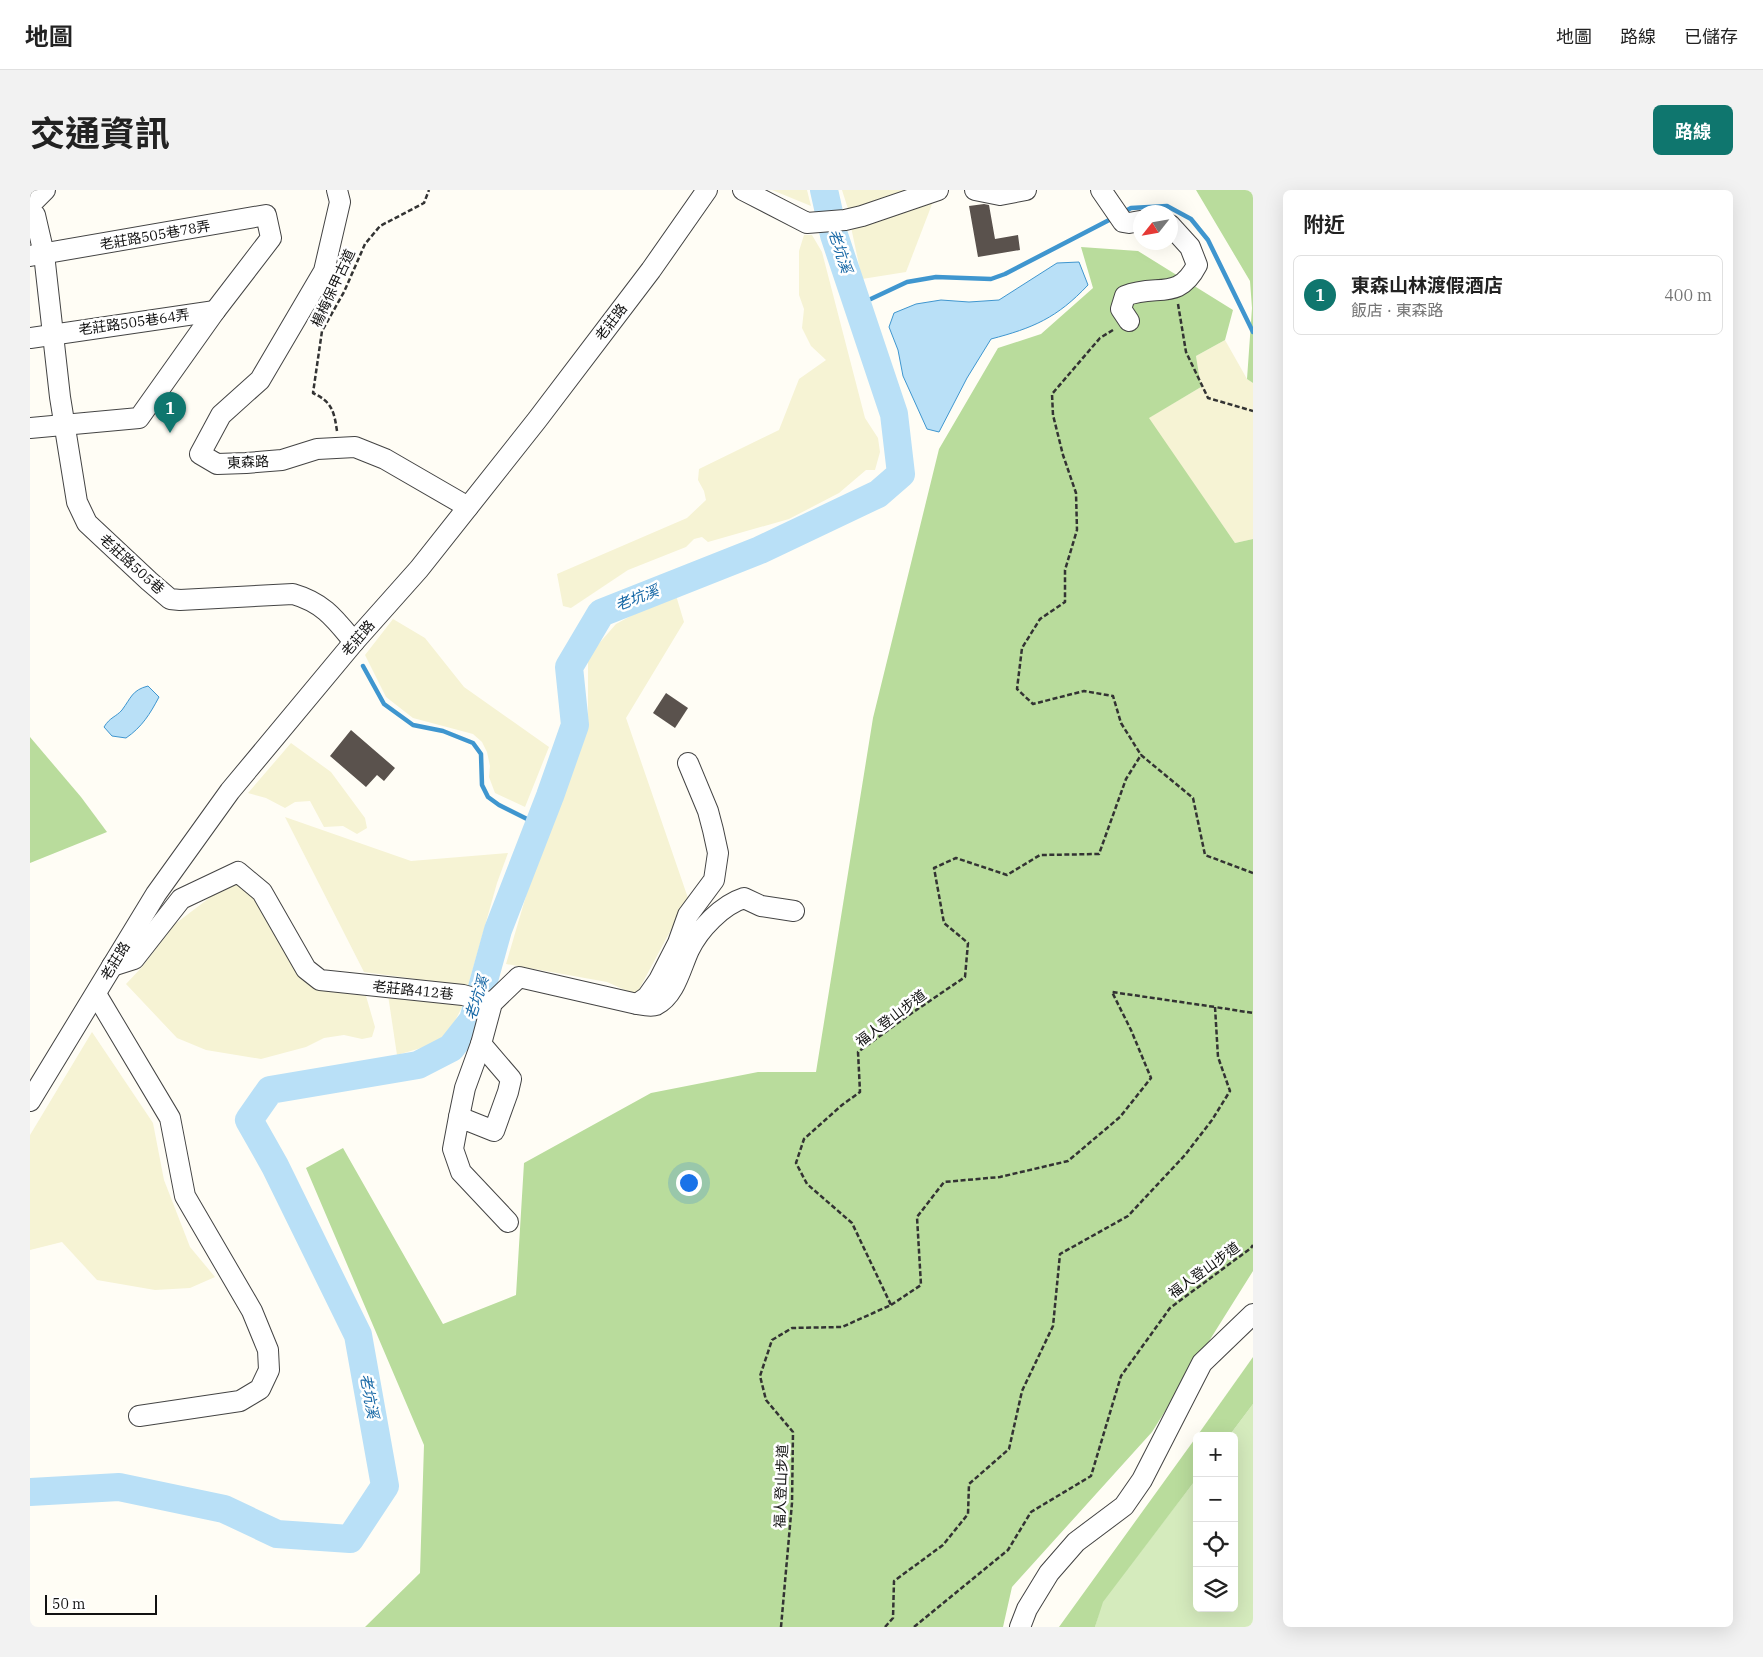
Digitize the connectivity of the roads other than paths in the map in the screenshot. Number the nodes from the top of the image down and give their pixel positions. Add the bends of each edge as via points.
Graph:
1 (337, 190) edge
2 (708, 190) edge
3 (743, 190) edge
4 (938, 190) edge
5 (975, 190) edge
6 (1026, 190) edge
7 (1101, 190) edge
8 (38, 202) edge
9 (1126, 217) edge
10 (1178, 234) edge
11 (37, 255) edge
12 (215, 311) junction
13 (1129, 321) road end
14 (53, 334) junction
15 (30, 338) edge
16 (64, 424) junction
17 (30, 428) edge
18 (468, 507) junction
19 (354, 642) junction
20 (688, 763) dead end
21 (794, 911) dead end
22 (112, 966) junction
23 (96, 994) junction
24 (492, 1003) junction
25 (638, 1004) junction
26 (481, 1044) junction
27 (30, 1101) edge
28 (459, 1117) junction
29 (508, 1222) dead end
30 (1253, 1314) edge
31 (139, 1416) dead end
32 (1020, 1627) edge

1 - 18 street, 東森路 via 340,202 324,271 260,380 221,414 200,454 217,464 246,463 282,460 317,448 355,447 385,459
2 - 18 street, 老莊路 via 645,278
3 - 4 street via 807,223 862,216
5 - 6 street via 1000,195
7 - 9 street
8 - 11 street, 老莊路505巷
10 - 13 street via 1190,247 1197,265 1190,278 1175,288 1138,291 1125,296 1121,310
11 - 12 street, 老莊路505巷78弄 via 266,215 271,238
11 - 14 street, 老莊路505巷
12 - 14 street, 老莊路505巷64弄
12 - 16 street via 139,418
14 - 15 street, 老莊路505巷64弄
14 - 16 street, 老莊路505巷
16 - 17 street
16 - 19 street, 老莊路505巷 via 77,502 87,523 170,599 293,594 309,599 332,615
18 - 19 street, 老莊路 via 419,569
19 - 22 street, 老莊路 via 230,790 156,894
20 - 25 street via 713,830 718,853 714,880 688,914 678,943 658,980
21 - 25 street via 761,906 744,898 735,900 697,937 670,992 661,1002 654,1006
22 - 23 street, 老莊路
22 - 24 street, 老莊路412巷 via 134,959 181,900 238,872 262,892 306,969 320,980 463,995
23 - 27 street, 老莊路
23 - 31 street via 170,1118 185,1196 252,1311 268,1350 269,1370 260,1389 240,1401
24 - 25 street via 519,977
24 - 26 street
26 - 28 street via 465,1088
26 - 28 street via 511,1079 508,1092 494,1131
28 - 29 street via 453,1149 461,1172
30 - 32 street via 1202,1363 1142,1480 1124,1506 1076,1542 1049,1572

